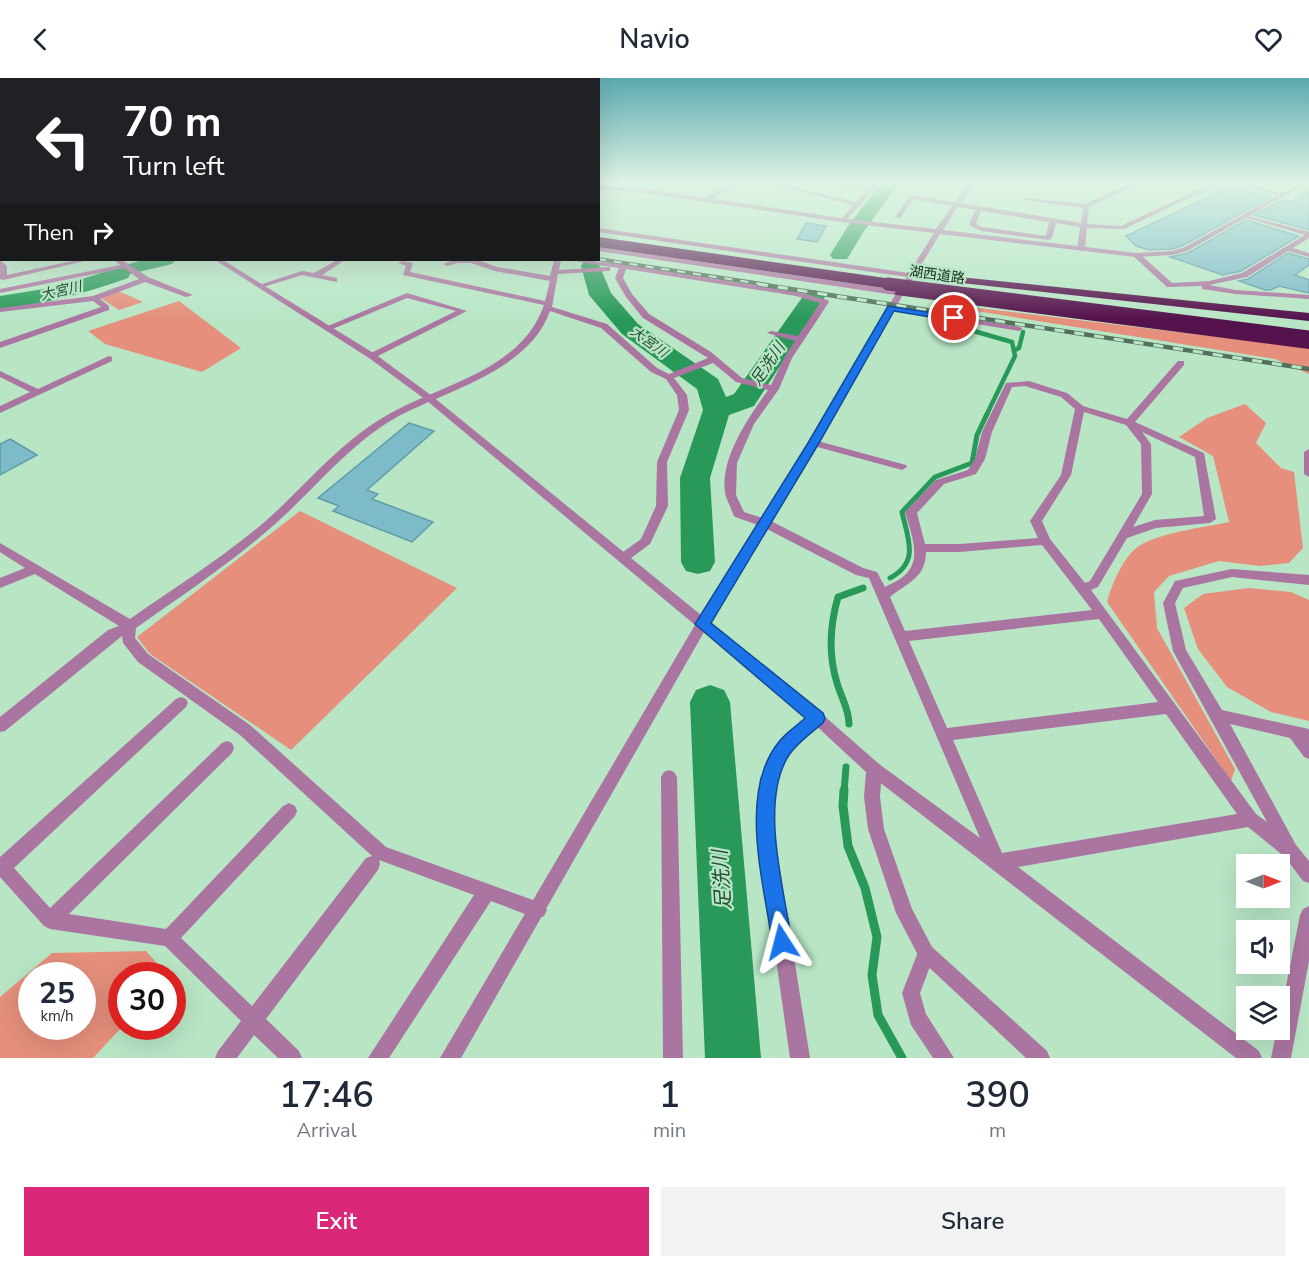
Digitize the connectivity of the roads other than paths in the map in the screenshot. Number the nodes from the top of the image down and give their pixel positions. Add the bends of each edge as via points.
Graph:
1 (909, 228) edge
2 (942, 228) edge
3 (978, 228) edge
4 (1051, 228) edge
5 (1084, 228) edge
6 (1100, 228) edge
7 (1120, 228) edge
8 (1225, 228) edge
9 (1285, 228) edge
10 (940, 231) junction
11 (600, 232) edge
12 (600, 232) edge
13 (1309, 235) edge
14 (600, 242) edge
15 (600, 249) edge
16 (1081, 249) junction
17 (1288, 249) junction
18 (1136, 255) junction
19 (1309, 255) edge
20 (2, 261) edge
21 (80, 261) edge
22 (221, 261) edge
23 (339, 261) edge
24 (557, 261) edge
25 (586, 261) edge
26 (121, 262) edge
27 (402, 263) dead end
28 (447, 264) dead end
29 (623, 266) junction
30 (554, 275) junction
31 (911, 275) junction
32 (315, 276) junction
33 (145, 279) junction
34 (334, 280) dead end
35 (1189, 284) junction
36 (260, 286) junction
37 (0, 291) edge
38 (900, 293) junction
39 (189, 295) dead end
40 (1309, 297) edge
41 (95, 298) junction
42 (549, 306) junction
43 (891, 308) junction
44 (0, 310) edge
45 (1309, 317) edge
46 (327, 328) junction
47 (1309, 328) edge
48 (1019, 329) dead end
49 (771, 333) dead end
50 (1309, 337) edge
51 (800, 339) junction
52 (0, 345) edge
53 (1309, 345) edge
54 (372, 356) junction
55 (109, 359) dead end
56 (713, 359) junction
57 (1181, 363) dead end
58 (0, 374) edge
59 (669, 377) junction
60 (773, 388) junction
61 (37, 392) junction
62 (429, 398) junction
63 (1080, 408) junction
64 (0, 410) edge
65 (1129, 423) junction
66 (814, 443) junction
67 (1309, 455) edge
68 (902, 467) dead end
69 (1309, 474) edge
70 (765, 523) junction
71 (1123, 535) junction
72 (1045, 541) junction
73 (0, 547) edge
74 (921, 548) junction
75 (623, 558) junction
76 (34, 569) junction
77 (1308, 576) edge
78 (0, 583) edge
79 (1082, 589) junction
80 (883, 596) junction
81 (1102, 614) junction
82 (702, 624) junction
83 (130, 626) junction
84 (901, 637) junction
85 (181, 703) dead end
86 (1170, 707) junction
87 (1217, 715) junction
88 (817, 718) junction
89 (0, 726) edge
90 (1302, 734) edge
91 (944, 735) junction
92 (227, 748) dead end
93 (1309, 752) edge
94 (874, 769) junction
95 (669, 777) dead end
96 (289, 811) dead end
97 (1250, 819) junction
98 (1291, 851) junction
99 (998, 862) junction
100 (372, 864) dead end
101 (1, 866) edge
102 (1309, 875) edge
103 (486, 893) junction
104 (538, 910) junction
105 (1309, 915) edge
106 (50, 920) junction
107 (169, 938) junction
108 (926, 953) junction
109 (253, 1020) junction
110 (225, 1058) edge
111 (292, 1058) edge
112 (378, 1058) edge
113 (450, 1058) edge
114 (674, 1058) edge
115 (800, 1058) edge
116 (944, 1058) edge
117 (1040, 1058) edge
118 (1252, 1058) edge
119 (1281, 1058) edge

1 - 10 street
2 - 10 street
3 - 4 street via 1049,238
5 - 16 street
6 - 7 street
8 - 18 street via 1185,250
9 - 13 street
10 - 16 street
10 - 31 street
11 - 31 street
12 - 47 highway, 湖西道路 via 944,283
13 - 17 street
14 - 50 highway, 湖西道路, bridge via 945,292
15 - 38 street
16 - 18 street
17 - 19 street
17 - 35 street via 1244,275
18 - 35 street via 1170,285
20 - 21 street via 3,278
22 - 36 street
23 - 32 street
24 - 30 street
25 - 29 street
26 - 33 street
26 - 37 street via 68,279
27 - 42 street via 410,265 406,273
28 - 30 street via 473,262 495,269
29 - 30 street
29 - 51 street via 825,302
29 - 56 street via 619,278 646,316
30 - 42 street
31 - 38 street
31 - 45 highway
32 - 34 street
32 - 36 street via 302,273
33 - 39 street
33 - 41 street
35 - 40 street
36 - 46 street
38 - 43 street
38 - 53 highway
41 - 44 street
41 - 52 street via 106,308
42 - 59 street via 604,326 654,370
42 - 62 street via 535,332 519,349 492,368
43 - 48 street
43 - 66 street
46 - 54 street
46 - 54 street via 407,295 463,311
49 - 51 street
51 - 60 street
54 - 62 street
55 - 61 street
56 - 59 street
56 - 60 street via 739,380
57 - 65 street
58 - 61 street
59 - 75 street via 682,395 684,410 662,462 662,506 646,541
60 - 70 street via 749,424 732,463 732,495 739,514
61 - 64 street
62 - 75 street
62 - 83 street via 372,428 273,521
63 - 65 street
63 - 72 street via 1066,476 1036,521
63 - 74 street via 1064,395 1026,383 1009,385 972,472 940,482 910,512
65 - 71 street via 1146,444 1147,494
65 - 71 street via 1200,455 1210,519 1155,524
66 - 68 street
66 - 70 street
67 - 69 street
70 - 80 street via 860,572 873,574
70 - 82 street
71 - 79 street via 1094,584
72 - 74 street
72 - 79 street
73 - 76 street
74 - 80 street via 921,564 911,577
75 - 82 street
76 - 78 street
76 - 83 street
77 - 87 street via 1232,573 1179,584 1169,603 1180,651
79 - 81 street
80 - 84 street
81 - 84 street
81 - 86 street
82 - 88 street
82 - 104 street
83 - 89 street via 113,634
83 - 103 street via 128,639 143,658 245,730 381,853
84 - 91 street
85 - 101 street
86 - 91 street
86 - 97 street
87 - 90 street
87 - 98 street
88 - 94 street
88 - 115 street via 784,748 768,778 765,825
90 - 93 street
91 - 99 street
92 - 106 street
94 - 99 street
94 - 108 street via 876,829 905,913
95 - 114 street
96 - 107 street
97 - 98 street
97 - 99 street
98 - 102 street
99 - 118 street
100 - 109 street
101 - 106 street
103 - 104 street
103 - 112 street
104 - 113 street
105 - 119 street
106 - 107 street
107 - 109 street
108 - 116 street via 911,993 918,1018
108 - 117 street
109 - 110 street
109 - 111 street

